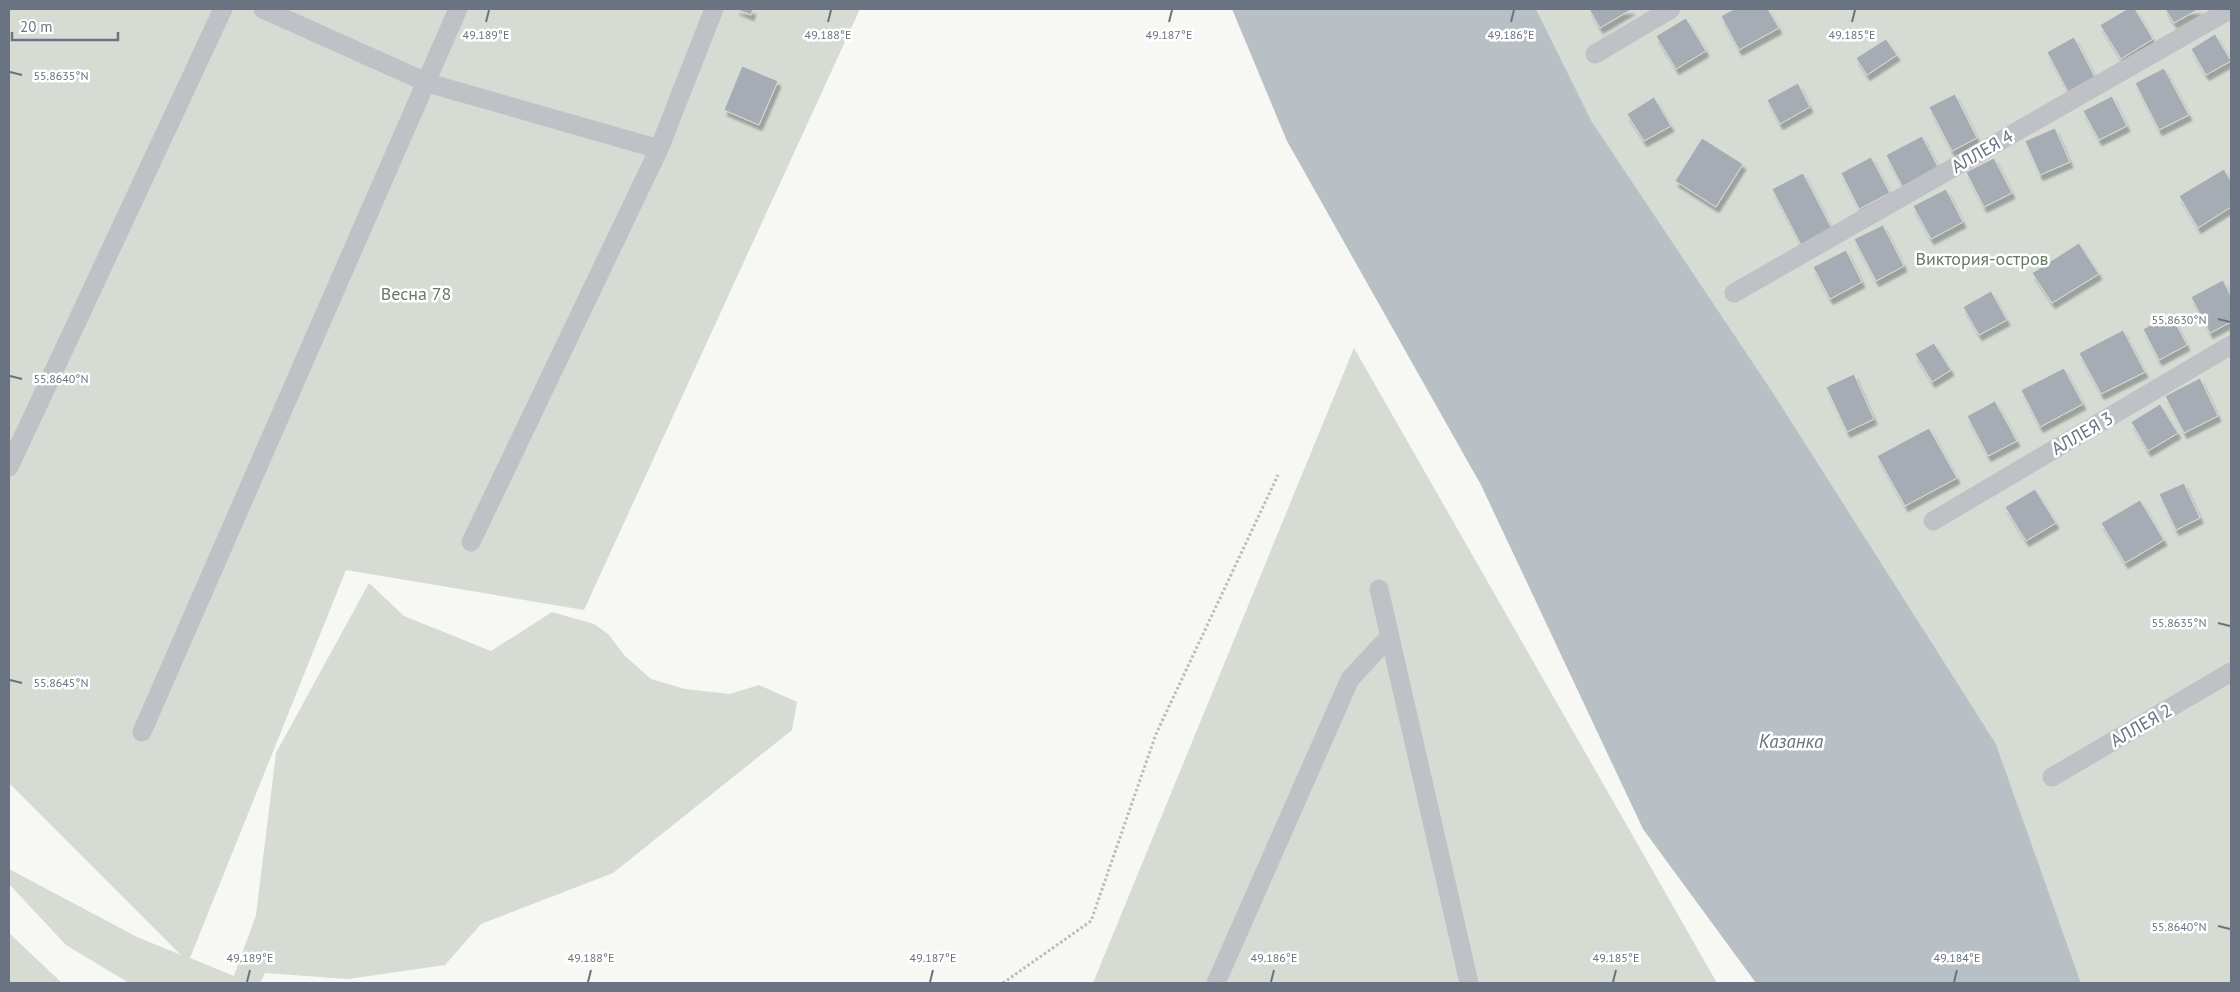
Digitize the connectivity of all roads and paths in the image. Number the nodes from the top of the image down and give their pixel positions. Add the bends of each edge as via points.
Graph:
1 (223, 9) edge
2 (263, 9) edge
3 (458, 9) edge
4 (714, 9) edge
5 (1671, 9) edge
6 (2231, 9) edge
7 (1595, 54) dead end
8 (428, 83) junction
9 (659, 149) junction
10 (1734, 293) dead end
11 (2231, 345) edge
12 (9, 468) edge
13 (1278, 475) dead end
14 (1933, 521) dead end
15 (471, 542) dead end
16 (1379, 589) dead end
17 (1390, 636) junction
18 (2231, 672) edge
19 (142, 732) dead end
20 (2052, 778) dead end
21 (1003, 983) edge
22 (1216, 983) edge
23 (1469, 983) edge

1 - 12 lane
2 - 8 lane
3 - 8 lane
4 - 9 lane
5 - 7 lane
6 - 10 lane, АЛЛЕЯ 4
8 - 9 lane
8 - 19 lane
9 - 15 lane
11 - 14 lane, АЛЛЕЯ 3
13 - 21 path via 1156,734 1091,921
16 - 17 lane
17 - 22 lane via 1350,679
17 - 23 lane
18 - 20 lane, АЛЛЕЯ 2

